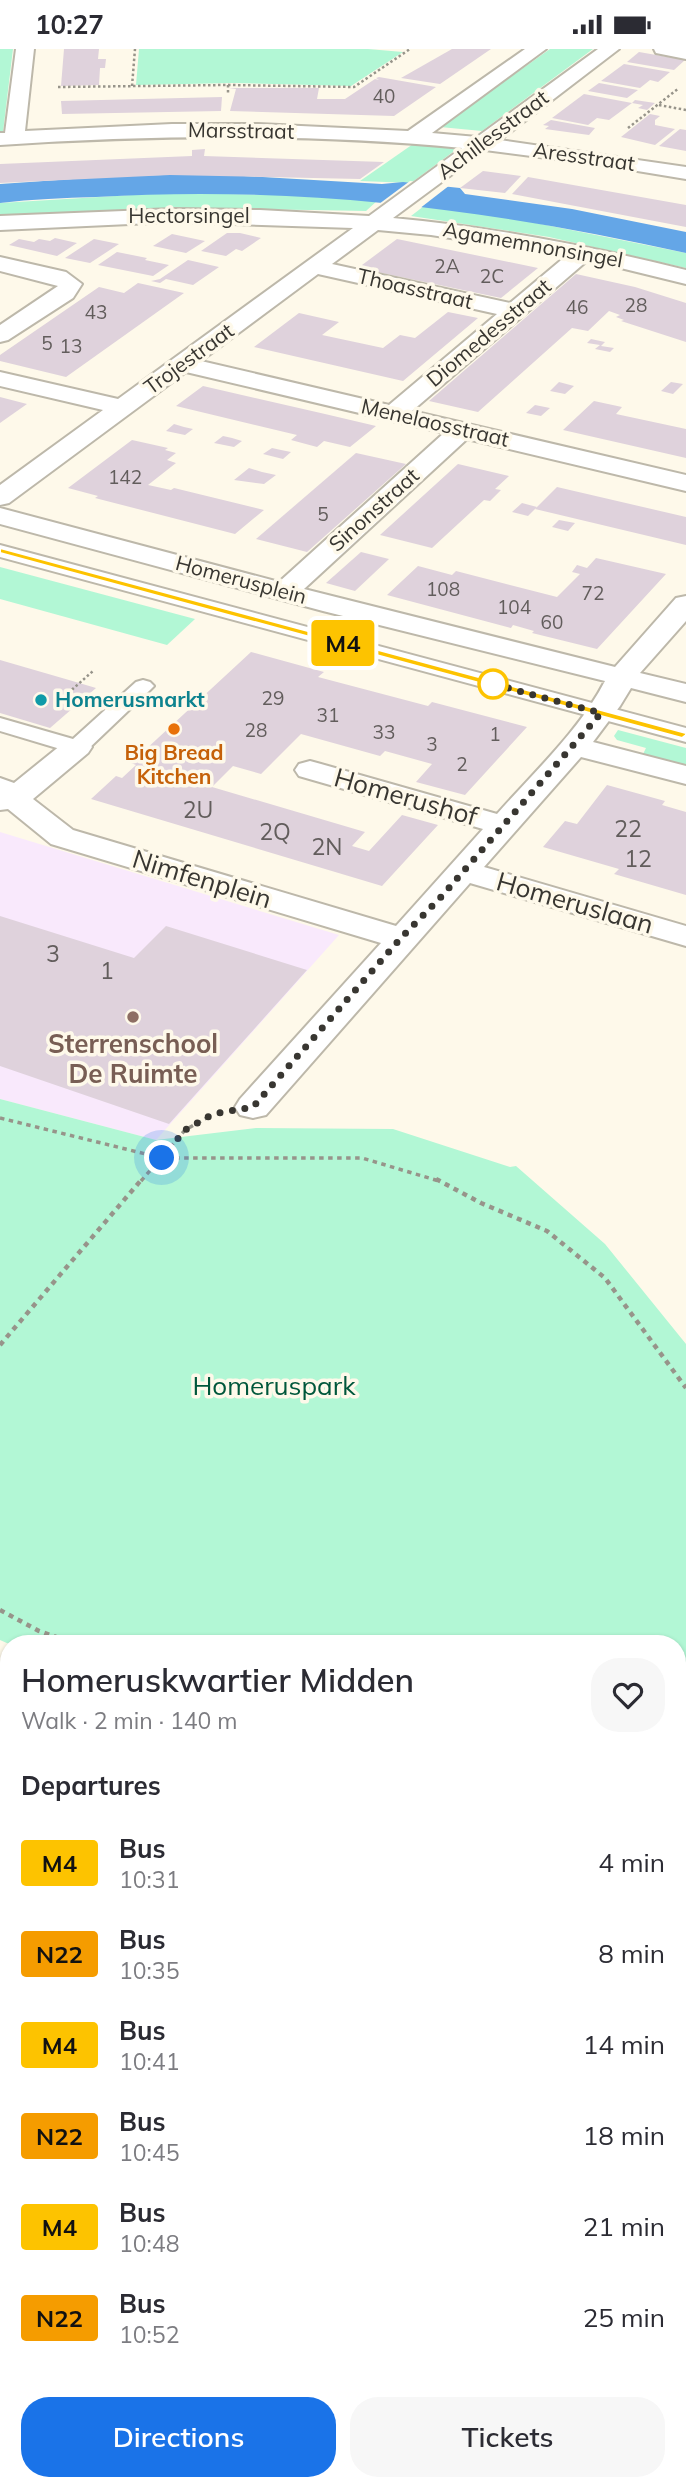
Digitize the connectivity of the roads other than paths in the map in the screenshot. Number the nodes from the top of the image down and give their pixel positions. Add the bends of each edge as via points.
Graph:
1 (25, 49) edge
2 (537, 49) edge
3 (610, 49) edge
4 (663, 49) edge
5 (686, 53) edge
6 (415, 136) junction
7 (7, 139) edge
8 (481, 143) junction
9 (686, 173) edge
10 (384, 217) junction
11 (0, 223) edge
12 (584, 253) junction
13 (0, 264) edge
14 (315, 267) junction
15 (686, 277) edge
16 (515, 311) junction
17 (0, 335) edge
18 (183, 364) junction
19 (0, 379) edge
20 (123, 407) junction
21 (395, 413) junction
22 (463, 429) junction
23 (686, 483) edge
24 (0, 497) edge
25 (0, 516) edge
26 (0, 551) edge
27 (286, 591) junction
28 (686, 604) edge
29 (622, 676) junction
30 (144, 686) dead end
31 (686, 692) edge
32 (601, 713) junction
33 (0, 724) edge
34 (686, 735) edge
35 (575, 746) junction
36 (77, 747) junction
37 (310, 770) dead end
38 (686, 775) edge
39 (5, 796) edge
40 (502, 825) junction
41 (464, 871) junction
42 (686, 936) edge
43 (401, 938) junction
44 (253, 1107) road end

1 - 7 street
2 - 6 street, Achillesstraat
3 - 8 street, Achillesstraat
4 - 5 street
6 - 7 street, Marsstraat via 222,131
6 - 8 street, Marsstraat
8 - 9 street, Aresstraat
8 - 10 street, Achillesstraat
10 - 11 street, Hectorsingel via 185,214
10 - 12 street, Agamemnonsingel
10 - 14 street, Trojestraat
12 - 15 street, Agamemnonsingel
12 - 16 street, Diomedesstraat
13 - 17 street via 71,284 65,293
14 - 16 street, Thoasstraat
14 - 18 street, Trojestraat
16 - 21 street, Diomedesstraat
18 - 20 street, Trojestraat
18 - 21 street, Menelaosstraat
19 - 20 street
20 - 24 street, Trojestraat
21 - 22 street, Menelaosstraat
22 - 23 street, Menelaosstraat
22 - 27 street, Sinonstraat
25 - 27 street, Homerusplein
26 - 32 lane
27 - 29 street, Homerusplein
28 - 29 street, Homeruslaan
29 - 31 street, Homerusplein
29 - 32 street, Homeruslaan
30 - 36 lane
32 - 34 lane
32 - 35 street, Homeruslaan
33 - 36 lane
35 - 38 street
35 - 40 street, Homeruslaan
36 - 39 street, Nimfenplein
37 - 40 street, Homerushof
39 - 43 street, Nimfenplein via 62,837
40 - 41 street, Homeruslaan
41 - 42 street, Homeruslaan
41 - 43 street
43 - 44 street

